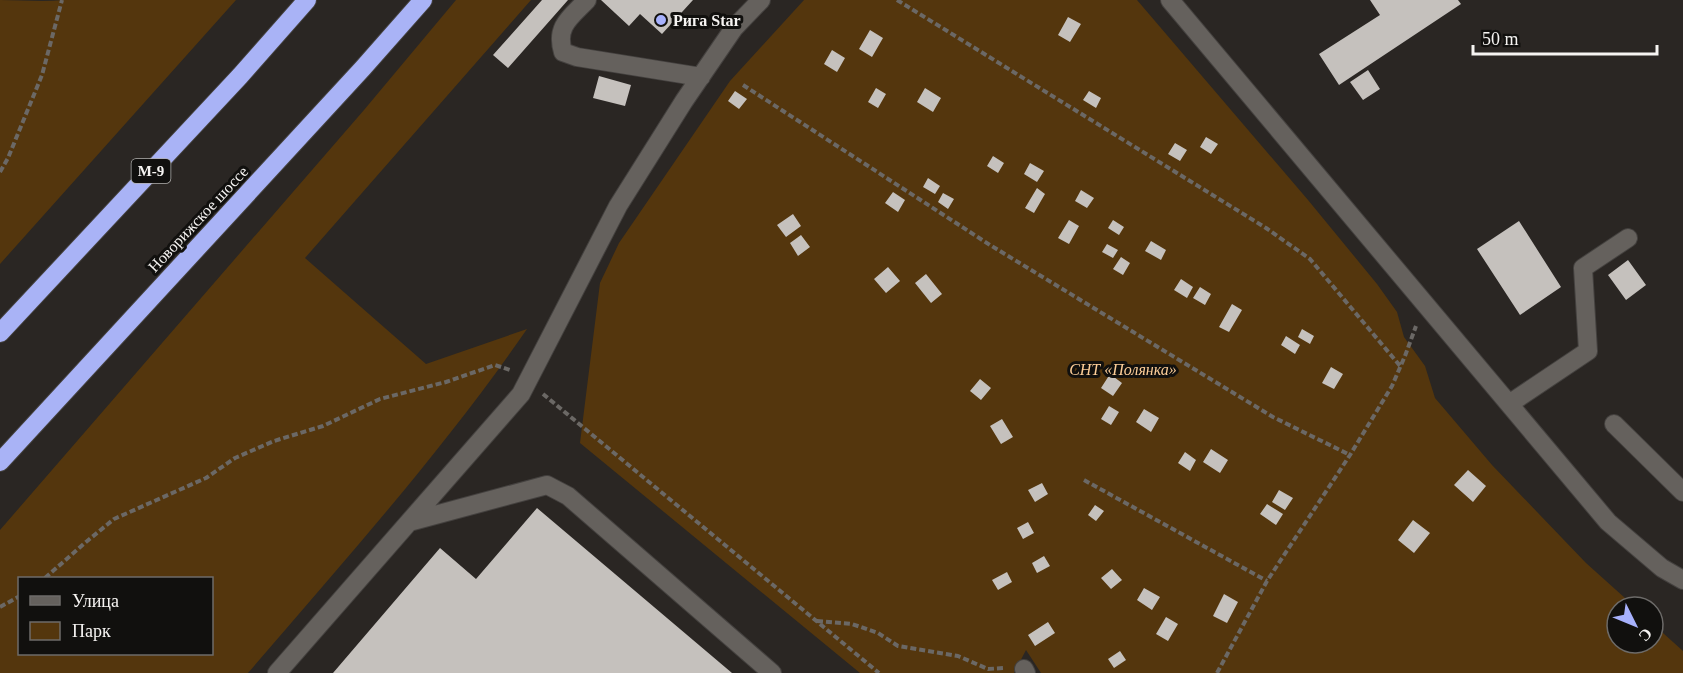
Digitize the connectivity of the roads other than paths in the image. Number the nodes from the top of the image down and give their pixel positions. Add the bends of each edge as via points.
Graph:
1 (423, 0) edge
2 (587, 0) edge
3 (761, 0) edge
4 (1170, 0) edge
5 (304, 3) edge
6 (701, 77) junction
7 (1628, 238) dead end
8 (0, 333) edge
9 (1509, 404) junction
10 (1614, 424) dead end
11 (0, 462) edge
12 (1683, 492) edge
13 (409, 522) junction
14 (1683, 580) edge
15 (277, 673) edge
16 (772, 673) edge

1 - 11 highway, Новорижское шоссе
2 - 6 street via 564,25 559,40 563,52
3 - 6 street via 734,28
4 - 9 street
5 - 8 highway, М-9
6 - 13 street via 618,206 521,394
7 - 9 street via 1583,268 1588,351
9 - 14 street via 1608,522 1662,568
10 - 12 street
13 - 15 street
13 - 16 street via 547,485 568,496

